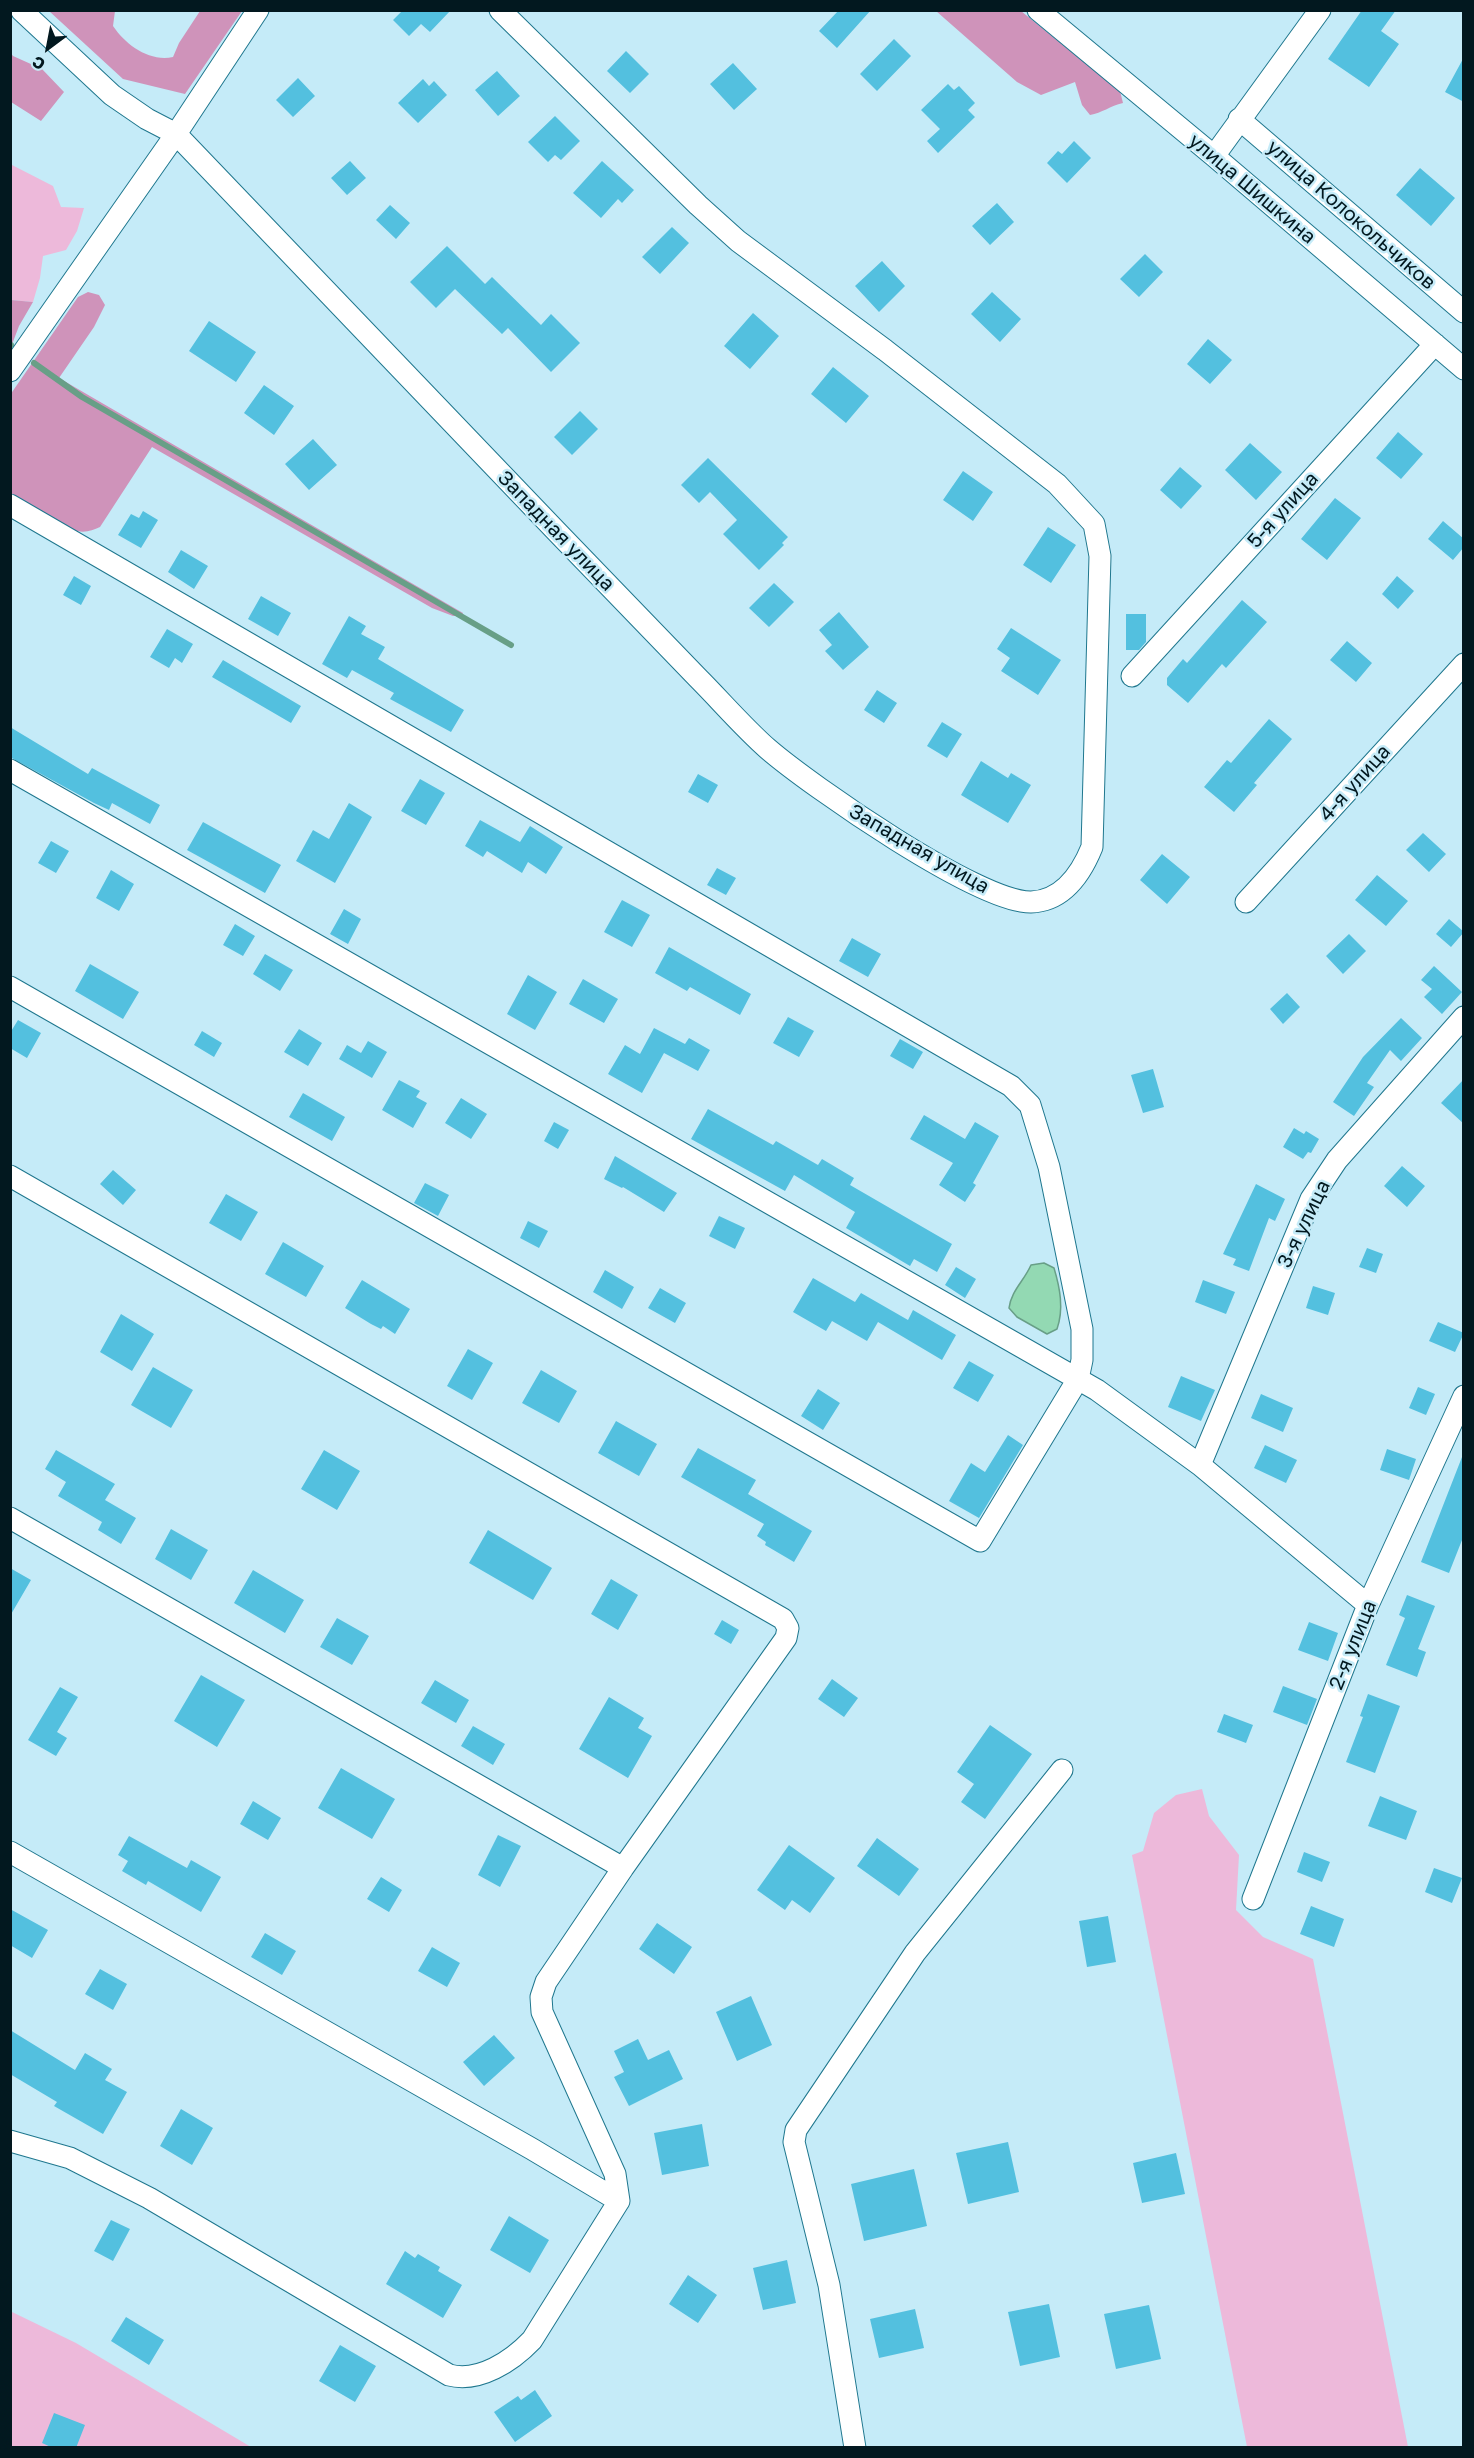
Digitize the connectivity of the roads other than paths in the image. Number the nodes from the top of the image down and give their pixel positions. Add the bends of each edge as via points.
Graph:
1 (21, 10) edge
2 (258, 10) edge
3 (500, 10) edge
4 (1038, 10) edge
5 (1320, 10) edge
6 (1239, 119) junction
7 (176, 134) junction
8 (1214, 156) junction
9 (1464, 312) edge
10 (1435, 344) junction
11 (1464, 369) edge
12 (10, 371) edge
13 (10, 505) edge
14 (1464, 664) edge
15 (1132, 676) dead end
16 (10, 770) edge
17 (1246, 902) dead end
18 (10, 987) edge
19 (1464, 1017) edge
20 (10, 1176) edge
21 (1078, 1379) junction
22 (1464, 1396) edge
23 (1200, 1465) junction
24 (10, 1518) edge
25 (1368, 1605) junction
26 (1062, 1770) dead end
27 (10, 1852) edge
28 (624, 1868) junction
29 (1253, 1899) dead end
30 (10, 2141) edge
31 (619, 2200) junction
32 (855, 2448) edge

1 - 7 street, Западная улица via 112,94
2 - 7 street
3 - 7 street, Западная улица via 738,241 1057,484 1094,524 1100,556 1092,847 1083,868 1066,888 1047,900 1029,902 1001,897 951,872 810,782 766,748
4 - 8 street, улица Шишкина
5 - 6 street
6 - 8 street
6 - 9 street, улица Колокольчиков
7 - 12 street
8 - 10 street, улица Шишкина
10 - 11 street, улица Шишкина
10 - 15 street, 5-я улица
13 - 21 street via 1011,1086 1030,1105 1049,1167 1082,1329
14 - 17 street, 4-я улица
16 - 21 street
18 - 21 street via 980,1541
19 - 23 street, 3-я улица via 1337,1160 1311,1199
20 - 28 street via 783,1619 788,1628 786,1638
21 - 23 street
22 - 25 street, 2-я улица
23 - 25 street
24 - 28 street
25 - 29 street, 2-я улица
26 - 32 street via 915,1953 796,2130 794,2142 830,2285
27 - 31 street
28 - 31 street via 546,1982 541,1997 542,2013 615,2174
30 - 31 street via 70,2158 149,2198 459,2378 472,2377 505,2363 532,2340

